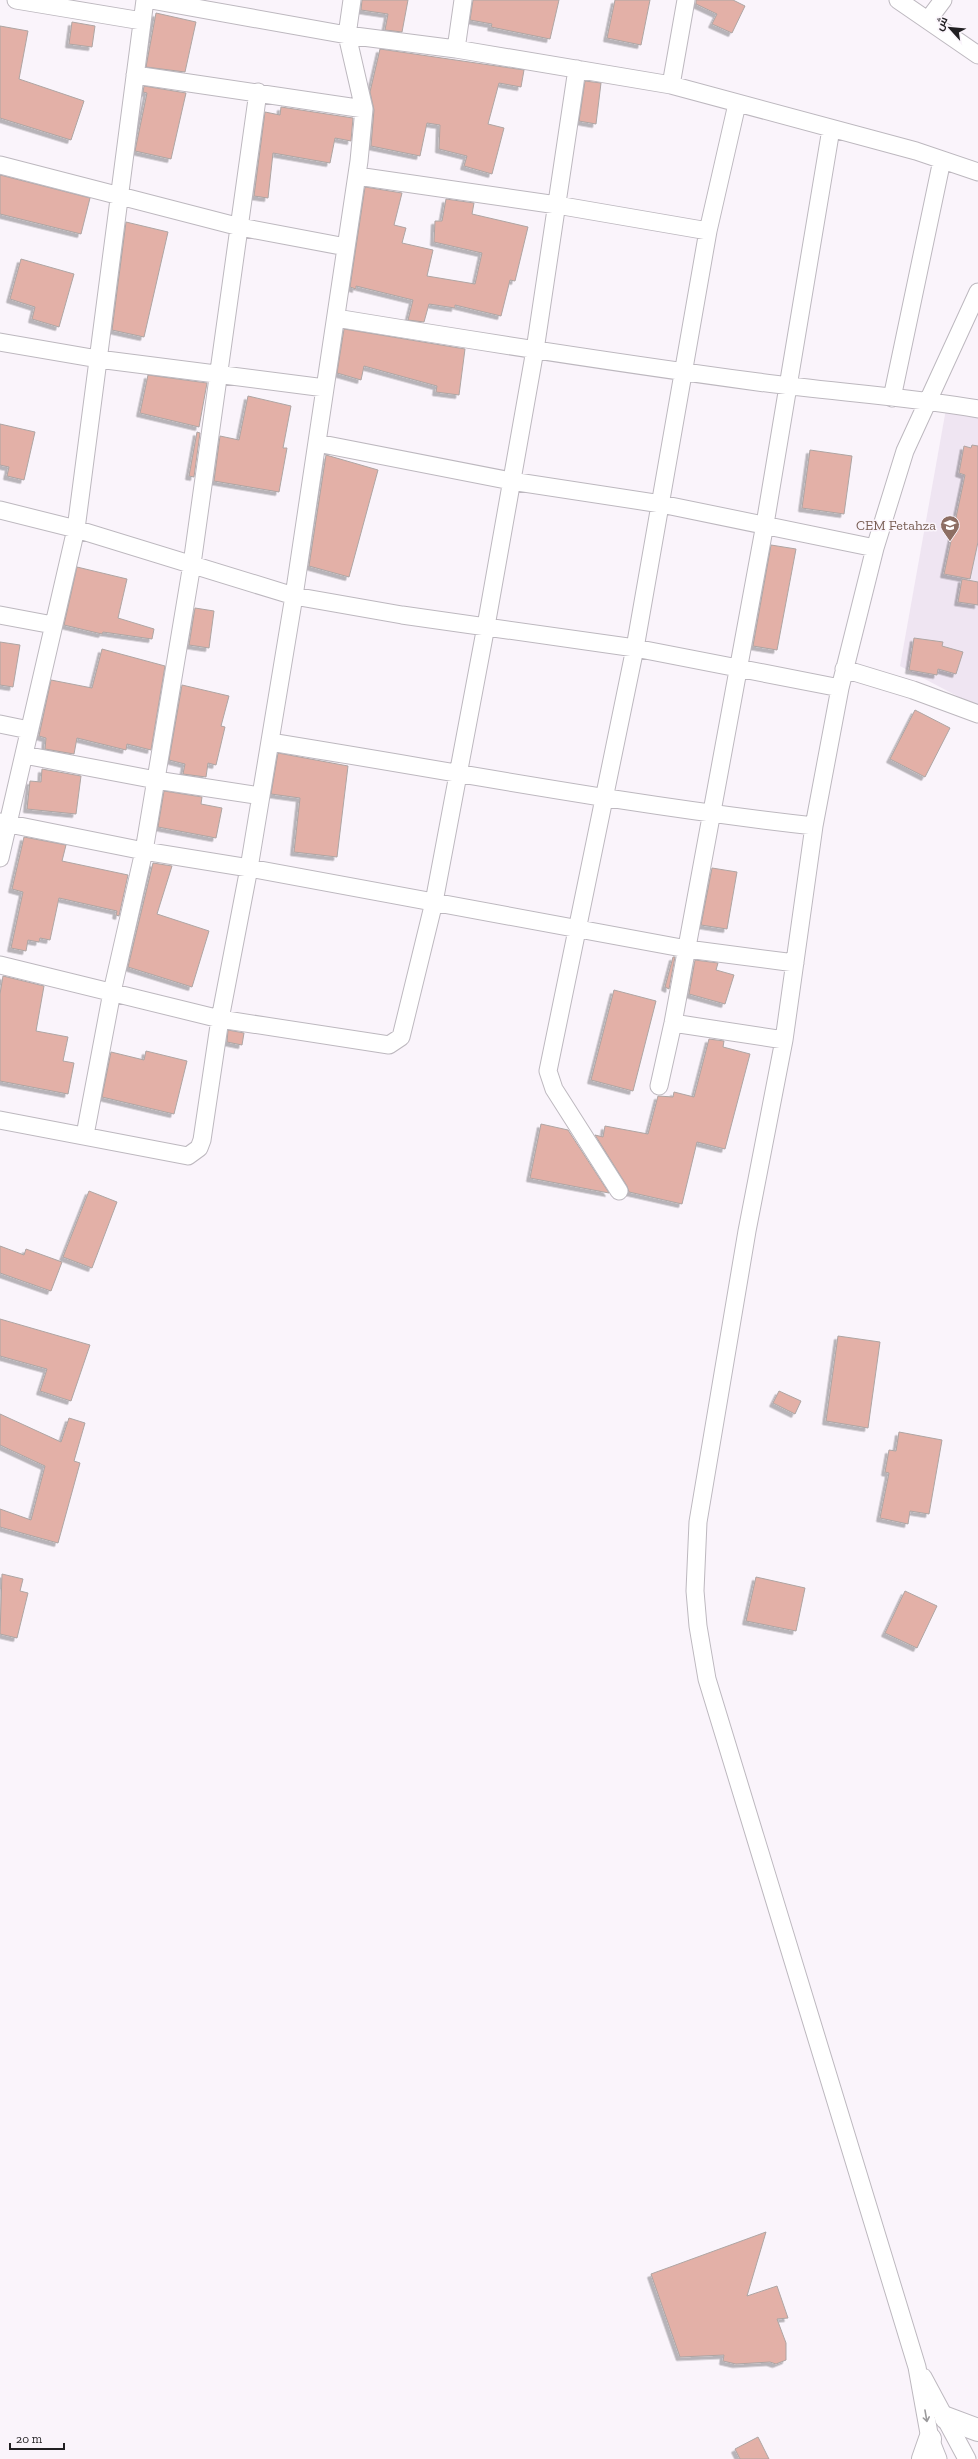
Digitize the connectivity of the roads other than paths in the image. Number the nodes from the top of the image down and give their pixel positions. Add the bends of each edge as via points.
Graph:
1 (16, 0) edge
2 (145, 0) edge
3 (151, 0) edge
4 (352, 0) edge
5 (463, 0) edge
6 (686, 0) edge
7 (898, 0) edge
8 (943, 0) edge
9 (43, 2) edge
10 (928, 20) junction
11 (142, 21) junction
12 (347, 35) junction
13 (456, 49) junction
14 (978, 55) edge
15 (577, 69) junction
16 (135, 75) junction
17 (671, 85) junction
18 (258, 92) junction
19 (737, 104) junction
20 (364, 109) junction
21 (831, 129) junction
22 (942, 160) junction
23 (0, 165) edge
24 (978, 172) edge
25 (357, 176) junction
26 (119, 196) junction
27 (557, 205) junction
28 (240, 227) junction
29 (708, 231) junction
30 (346, 247) junction
31 (978, 292) edge
32 (336, 318) junction
33 (0, 342) edge
34 (535, 350) junction
35 (98, 359) junction
36 (684, 372) junction
37 (219, 375) junction
38 (789, 387) junction
39 (325, 388) junction
40 (892, 398) junction
41 (929, 400) junction
42 (978, 409) edge
43 (317, 443) junction
44 (511, 481) junction
45 (661, 504) junction
46 (0, 510) edge
47 (765, 524) junction
48 (76, 529) junction
49 (874, 548) junction
50 (192, 564) junction
51 (294, 596) junction
52 (0, 615) edge
53 (53, 625) junction
54 (486, 626) junction
55 (635, 648) junction
56 (739, 667) junction
57 (844, 669) junction
58 (840, 688) junction
59 (978, 714) edge
60 (0, 724) edge
61 (29, 730) junction
62 (270, 742) junction
63 (24, 755) junction
64 (458, 772) junction
65 (156, 780) junction
66 (261, 796) junction
67 (604, 798) junction
68 (712, 815) junction
69 (4, 823) edge
70 (814, 826) junction
71 (144, 851) junction
72 (0, 858) edge
73 (249, 868) junction
74 (434, 902) junction
75 (579, 929) junction
76 (687, 949) junction
77 (795, 963) junction
78 (0, 964) edge
79 (112, 992) junction
80 (220, 1019) junction
81 (673, 1022) junction
82 (784, 1040) junction
83 (659, 1086) dead end
84 (0, 1120) edge
85 (86, 1135) junction
86 (619, 1191) dead end
87 (917, 2367) junction
88 (946, 2418) junction
89 (978, 2430) edge
90 (930, 2438) junction
91 (923, 2459) edge
92 (938, 2459) edge
93 (967, 2459) edge

1 - 9 street
2 - 11 street
3 - 12 street
4 - 12 street
5 - 13 street
6 - 17 street
7 - 10 street
8 - 10 street
9 - 11 street
10 - 14 street
11 - 16 street
12 - 13 street
12 - 20 street
13 - 15 street
15 - 17 street
15 - 27 street
16 - 18 street
16 - 26 street
17 - 19 street
18 - 20 street
18 - 28 street
19 - 21 street
19 - 29 street
20 - 25 street
21 - 22 street
21 - 38 street
22 - 24 street
22 - 40 street
23 - 26 street
25 - 27 street
25 - 30 street
26 - 28 street
26 - 35 street
27 - 29 street
27 - 34 street
28 - 30 street
28 - 37 street
29 - 36 street
30 - 32 street
31 - 41 street
32 - 34 street
32 - 39 street
33 - 35 street
34 - 36 street
34 - 44 street
35 - 37 street
35 - 48 street
36 - 38 street
36 - 45 street
37 - 39 street
37 - 50 street
38 - 40 street
38 - 47 street
39 - 43 street
40 - 41 street
41 - 42 street
41 - 49 street via 905,451
43 - 44 street
43 - 51 street
44 - 45 street
44 - 54 street
45 - 47 street
45 - 55 street
46 - 48 street
47 - 49 street
47 - 56 street
48 - 50 street
48 - 53 street
49 - 57 street
50 - 51 street
50 - 65 street
51 - 54 street via 402,615
51 - 62 street
52 - 53 street
53 - 61 street
54 - 55 street
54 - 64 street
55 - 56 street
55 - 67 street
56 - 58 street
56 - 68 street
57 - 58 street
57 - 59 street via 913,690
58 - 70 street
60 - 61 street
61 - 63 street
62 - 64 street
62 - 66 street
63 - 65 street
63 - 69 street
64 - 67 street
64 - 74 street
65 - 66 street
65 - 71 street
66 - 73 street
67 - 68 street
67 - 75 street
68 - 70 street
68 - 76 street
69 - 71 street
69 - 72 street
70 - 77 street
71 - 73 street
71 - 79 street
73 - 74 street
73 - 80 street
74 - 75 street
74 - 80 street via 403,1032 397,1041 389,1045
75 - 76 street
75 - 86 street via 548,1071 549,1080
76 - 77 street
76 - 81 street
77 - 82 street
78 - 79 street
79 - 80 street
79 - 85 street
80 - 85 street via 202,1140 193,1154 188,1156
81 - 82 street
81 - 83 street
82 - 87 street via 747,1231 698,1522 695,1591 698,1626 707,1679
84 - 85 street
87 - 88 street
87 -> 90 street
88 - 89 highway
88 - 93 street
90 - 91 highway
90 - 92 street

